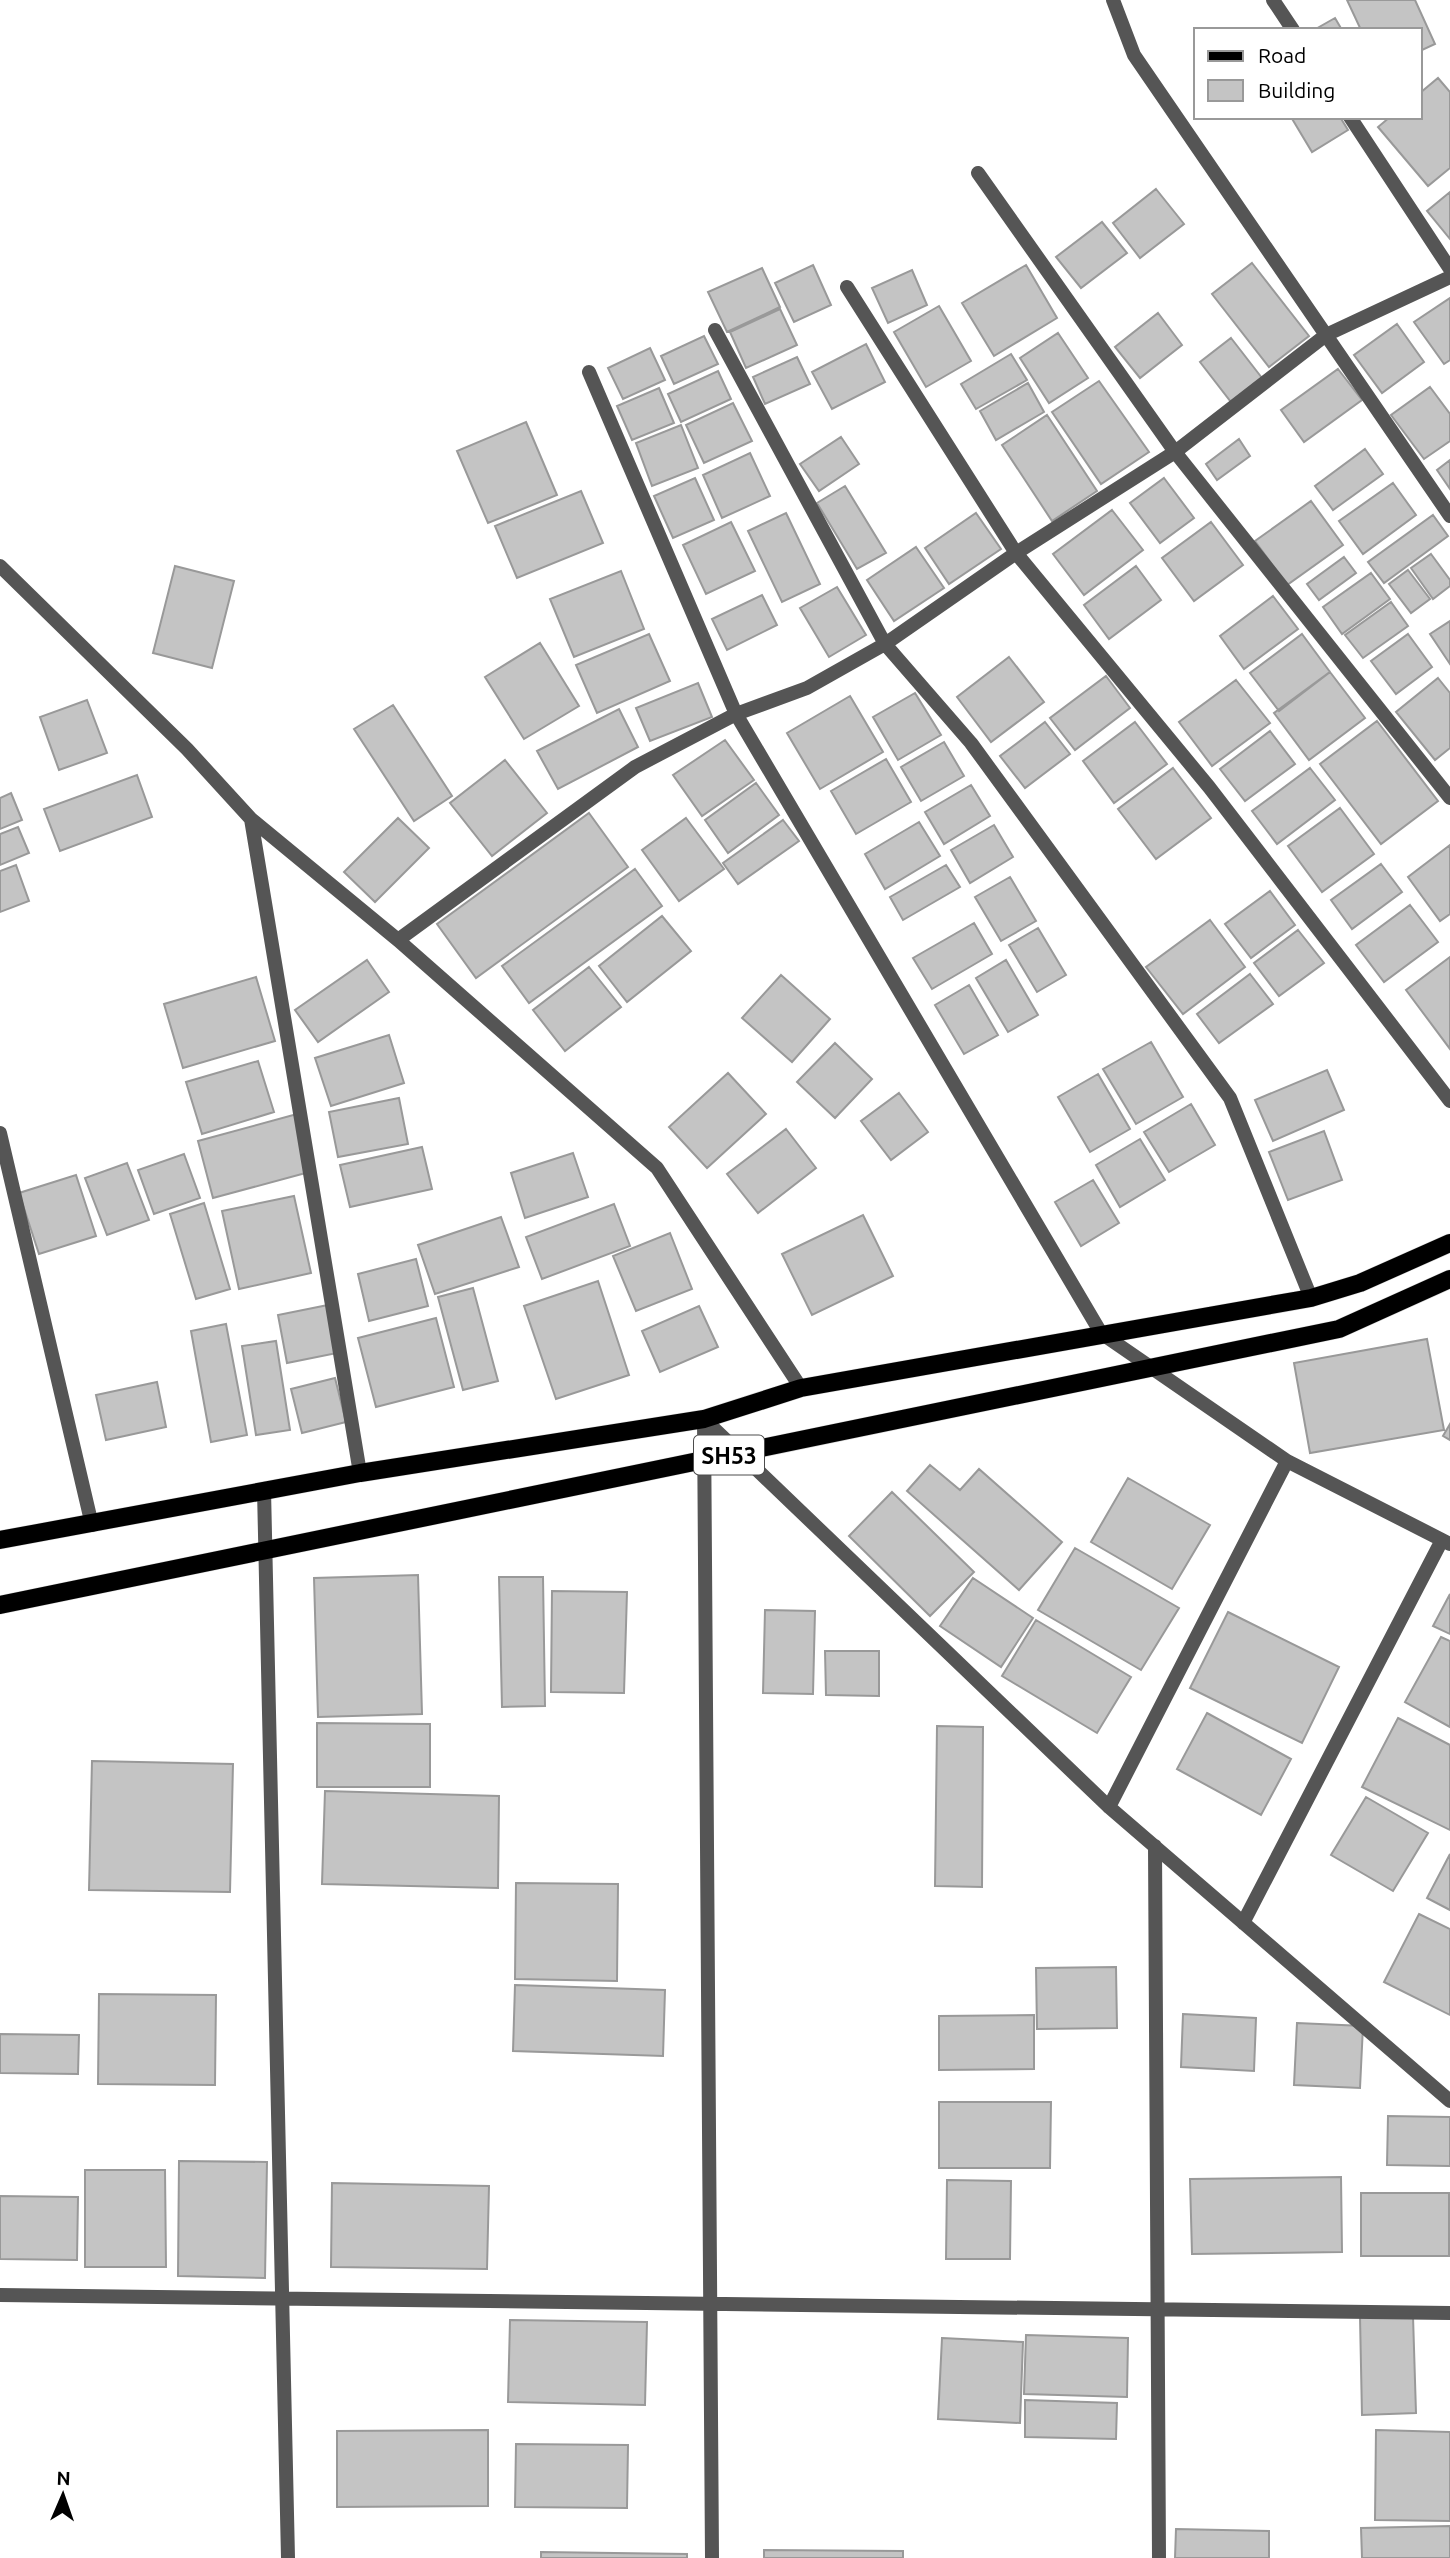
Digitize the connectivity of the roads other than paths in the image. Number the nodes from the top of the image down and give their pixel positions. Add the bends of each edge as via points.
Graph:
1 (1113, 0) edge
2 (1273, 0) edge
3 (1292, 28) edge
4 (1351, 119) edge
5 (978, 173) dead end
6 (1450, 269) edge
7 (1450, 277) edge
8 (847, 287) dead end
9 (715, 330) dead end
10 (1326, 335) junction
11 (589, 372) dead end
12 (1175, 452) junction
13 (1450, 516) edge
14 (1016, 553) junction
15 (0, 566) edge
16 (886, 644) junction
17 (736, 714) junction
18 (1450, 798) edge
19 (251, 819) junction
20 (398, 940) junction
21 (1450, 1101) edge
22 (0, 1133) edge
23 (1450, 1243) edge
24 (1450, 1279) edge
25 (1311, 1298) junction
26 (1101, 1333) junction
27 (1151, 1368) junction
28 (801, 1388) junction
29 (704, 1419) junction
30 (739, 1452) junction
31 (705, 1460) junction
32 (1287, 1461) junction
33 (360, 1473) junction
34 (264, 1490) junction
35 (92, 1525) junction
36 (0, 1540) edge
37 (1446, 1542) edge
38 (265, 1550) junction
39 (0, 1605) edge
40 (1109, 1807) junction
41 (1155, 1846) junction
42 (1243, 1923) junction
43 (1450, 2101) edge
44 (0, 2295) edge
45 (285, 2298) junction
46 (710, 2304) junction
47 (1158, 2309) junction
48 (1450, 2313) edge
49 (288, 2558) edge
50 (712, 2558) edge
51 (1159, 2558) edge

1 - 10 street via 1134,55
2 - 3 street
4 - 6 street
5 - 12 street
7 - 10 street
8 - 14 street
9 - 16 street
10 - 12 street
10 - 13 street
11 - 17 street
12 - 14 street
12 - 18 street
14 - 16 street
14 - 21 street via 1209,787
15 - 19 street via 187,749
16 - 17 street via 807,688
16 - 25 street via 971,743 1230,1098
17 - 20 street via 635,767
17 - 26 street
19 - 20 street
19 - 33 street
20 - 28 street via 657,1168
22 - 35 street
23 - 25 main road, SH53 via 1360,1283
24 - 27 main road, SH53 via 1339,1329
25 - 26 main road, SH53
26 - 27 street
26 - 28 main road, SH53
27 - 30 main road, SH53
27 - 32 street
28 - 29 main road, SH53
29 - 30 street
29 - 31 street
29 - 33 main road, SH53
30 - 31 main road, SH53
30 - 40 street
31 - 38 main road, SH53
31 - 46 street
32 - 37 street
32 - 40 street
33 - 34 main road, SH53
34 - 35 main road, SH53
34 - 38 street
35 - 36 main road, SH53
37 - 42 street
38 - 39 main road, SH53
38 - 45 street
40 - 41 street
41 - 42 street
41 - 47 street
42 - 43 street
44 - 45 street
45 - 46 street
45 - 49 street
46 - 47 street
46 - 50 street
47 - 48 street
47 - 51 street

